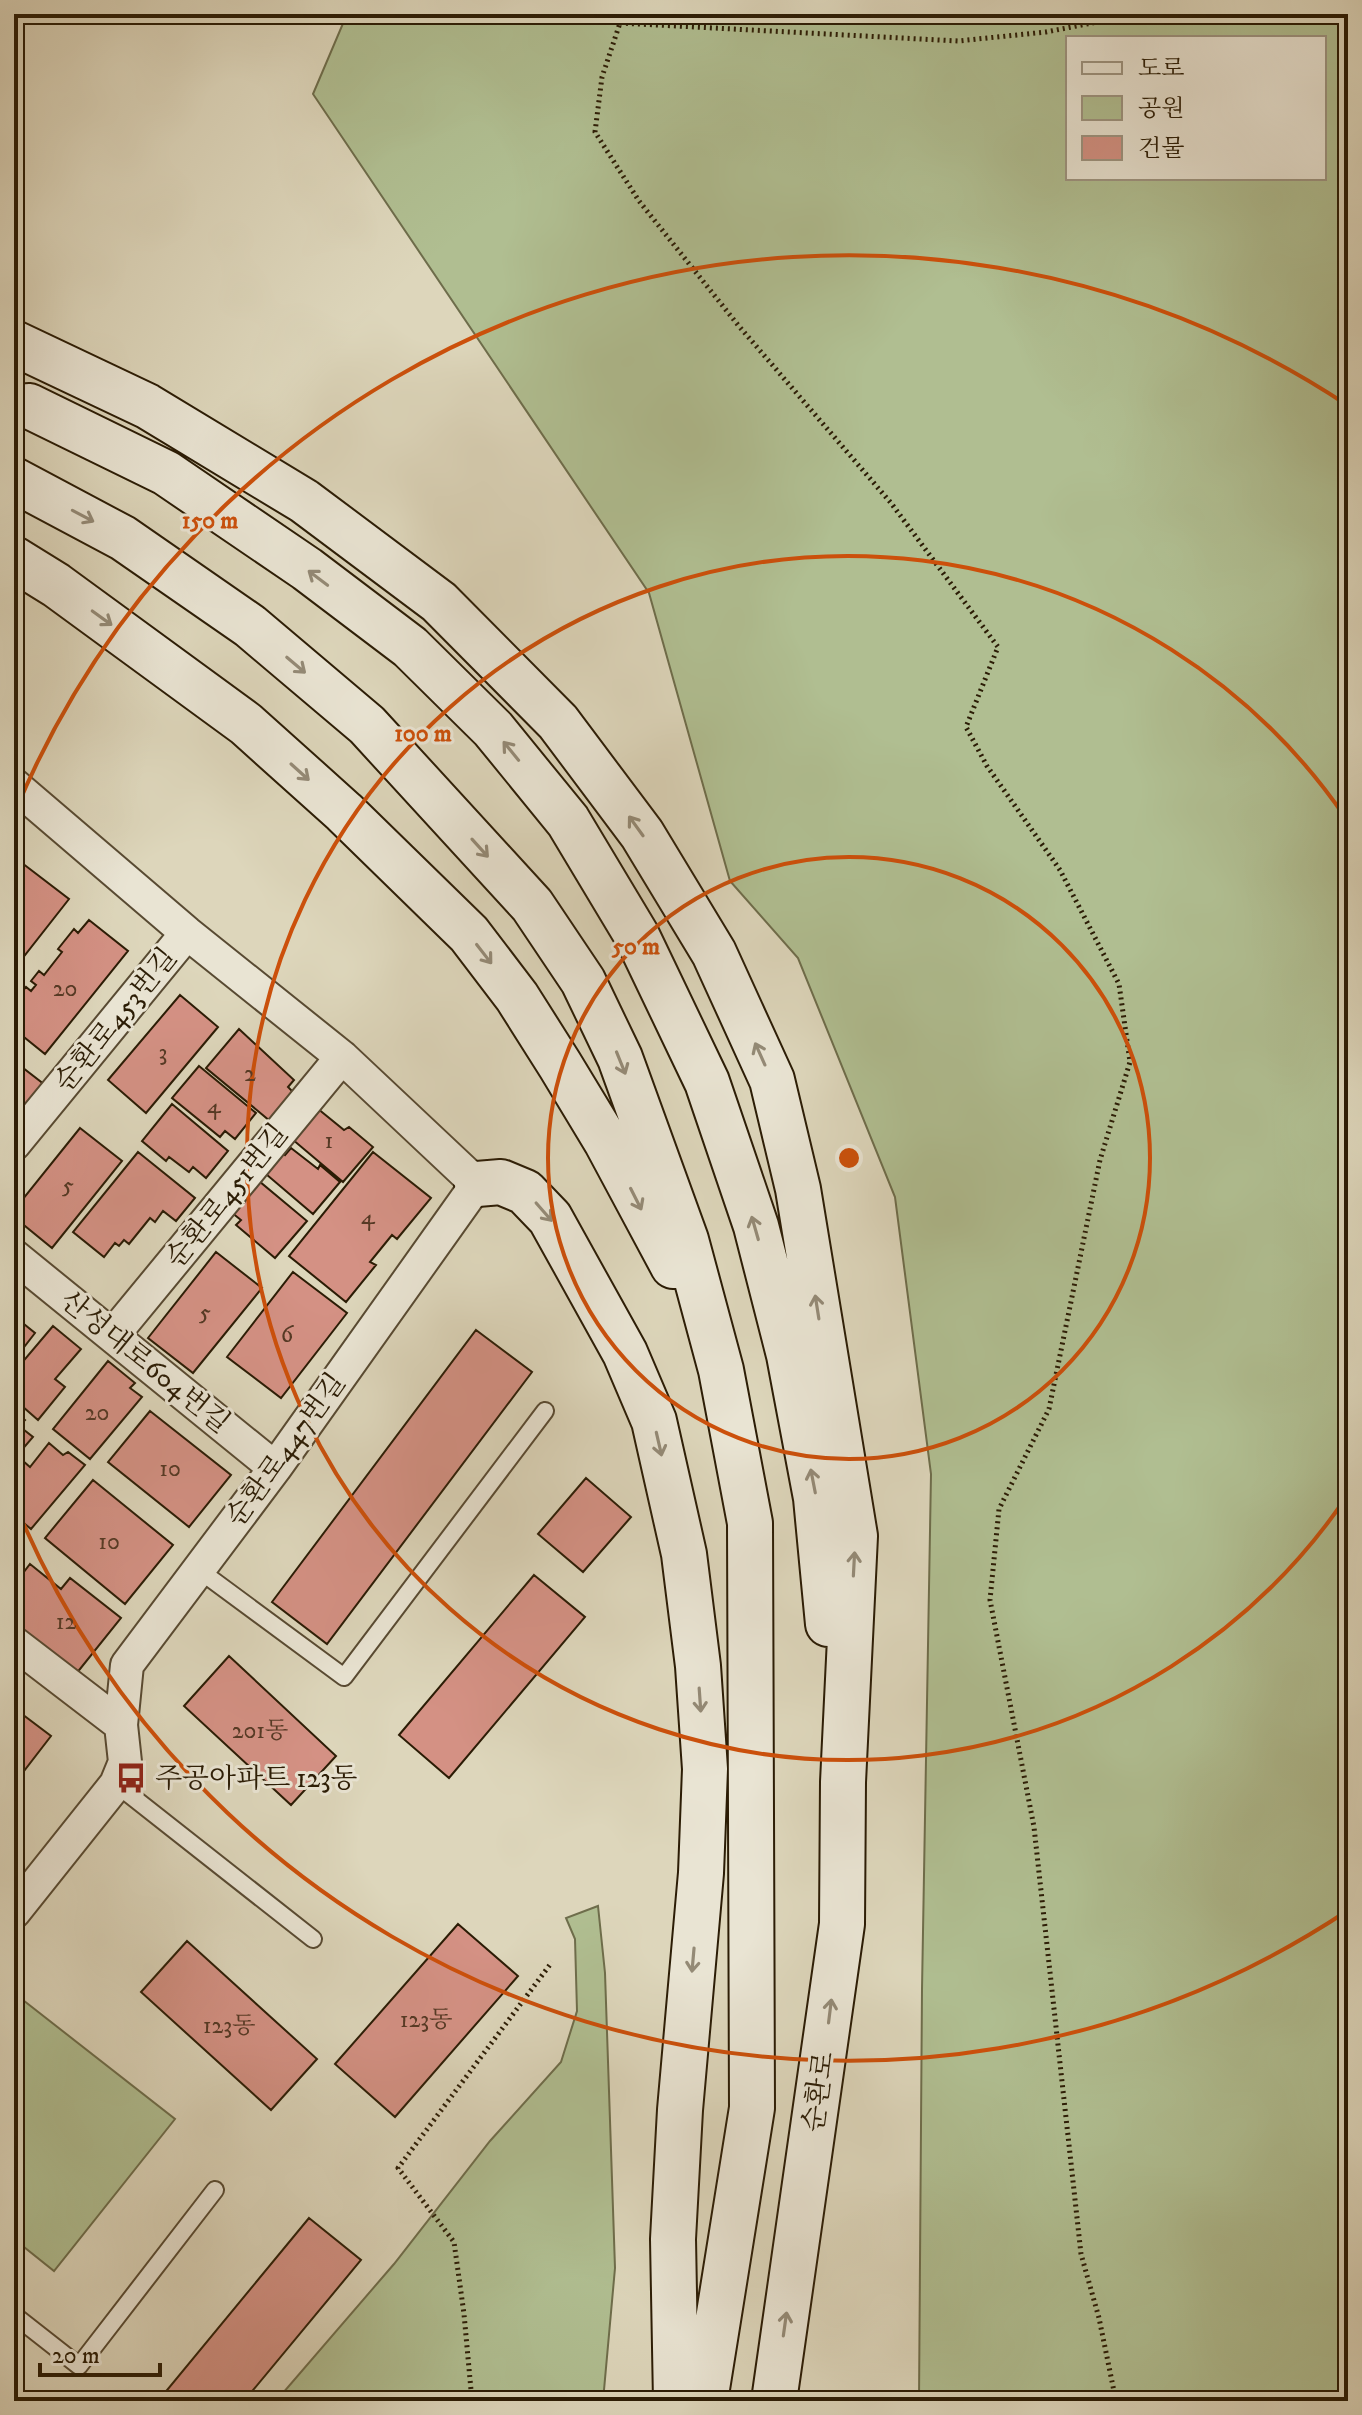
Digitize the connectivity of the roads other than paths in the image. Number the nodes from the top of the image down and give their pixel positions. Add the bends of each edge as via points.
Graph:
1 (14, 343) edge
2 (29, 406) dead end
3 (14, 480) edge
4 (14, 559) edge
5 (20, 801) edge
6 (187, 933) junction
7 (342, 1057) junction
8 (14, 1144) edge
9 (477, 1184) junction
10 (14, 1256) edge
11 (710, 1328) junction
12 (113, 1335) junction
13 (545, 1411) dead end
14 (275, 1468) junction
15 (199, 1570) junction
16 (14, 1643) edge
17 (121, 1725) junction
18 (843, 1782) junction
19 (116, 1784) junction
20 (14, 1912) edge
21 (313, 1939) dead end
22 (215, 2190) dead end
23 (14, 2315) edge
24 (676, 2401) edge
25 (705, 2401) edge
26 (774, 2401) edge

18 -> 1 main road via 855,1536 840,1435 798,1189 772,1080 714,953 642,834 558,722 439,602 304,501 147,406
18 -> 2 main road via 816,1498 789,1355 756,1226 707,1082 637,936 568,821 493,729 410,647 166,473
3 -> 11 main road via 123,538 250,626 367,725 532,905 583,981 620,1058 686,1240
4 -> 11 main road via 246,724 469,934 517,997 583,1103
5 - 6 street
6 - 7 street
6 - 8 street, 순환로453번길
7 - 9 street
7 - 12 street, 순환로451번길
9 - 14 street, 순환로447번길
9 -> 24 main road via 501,1182 525,1192 558,1231 625,1353 654,1421 684,1554 705,1769 673,2239
10 - 12 street, 산성대로604번길
11 - 25 main road via 750,1523 752,2108
12 - 14 street, 산성대로604번길
13 - 15 lane via 344,1677
14 - 15 street, 순환로447번길
15 - 17 street, 순환로447번길 via 127,1665
16 - 17 street
17 - 19 street, 순환로447번길 via 125,1762
26 -> 18 main road, 순환로 via 842,1924
19 - 20 street
19 - 21 lane
22 - 23 lane via 79,2366

